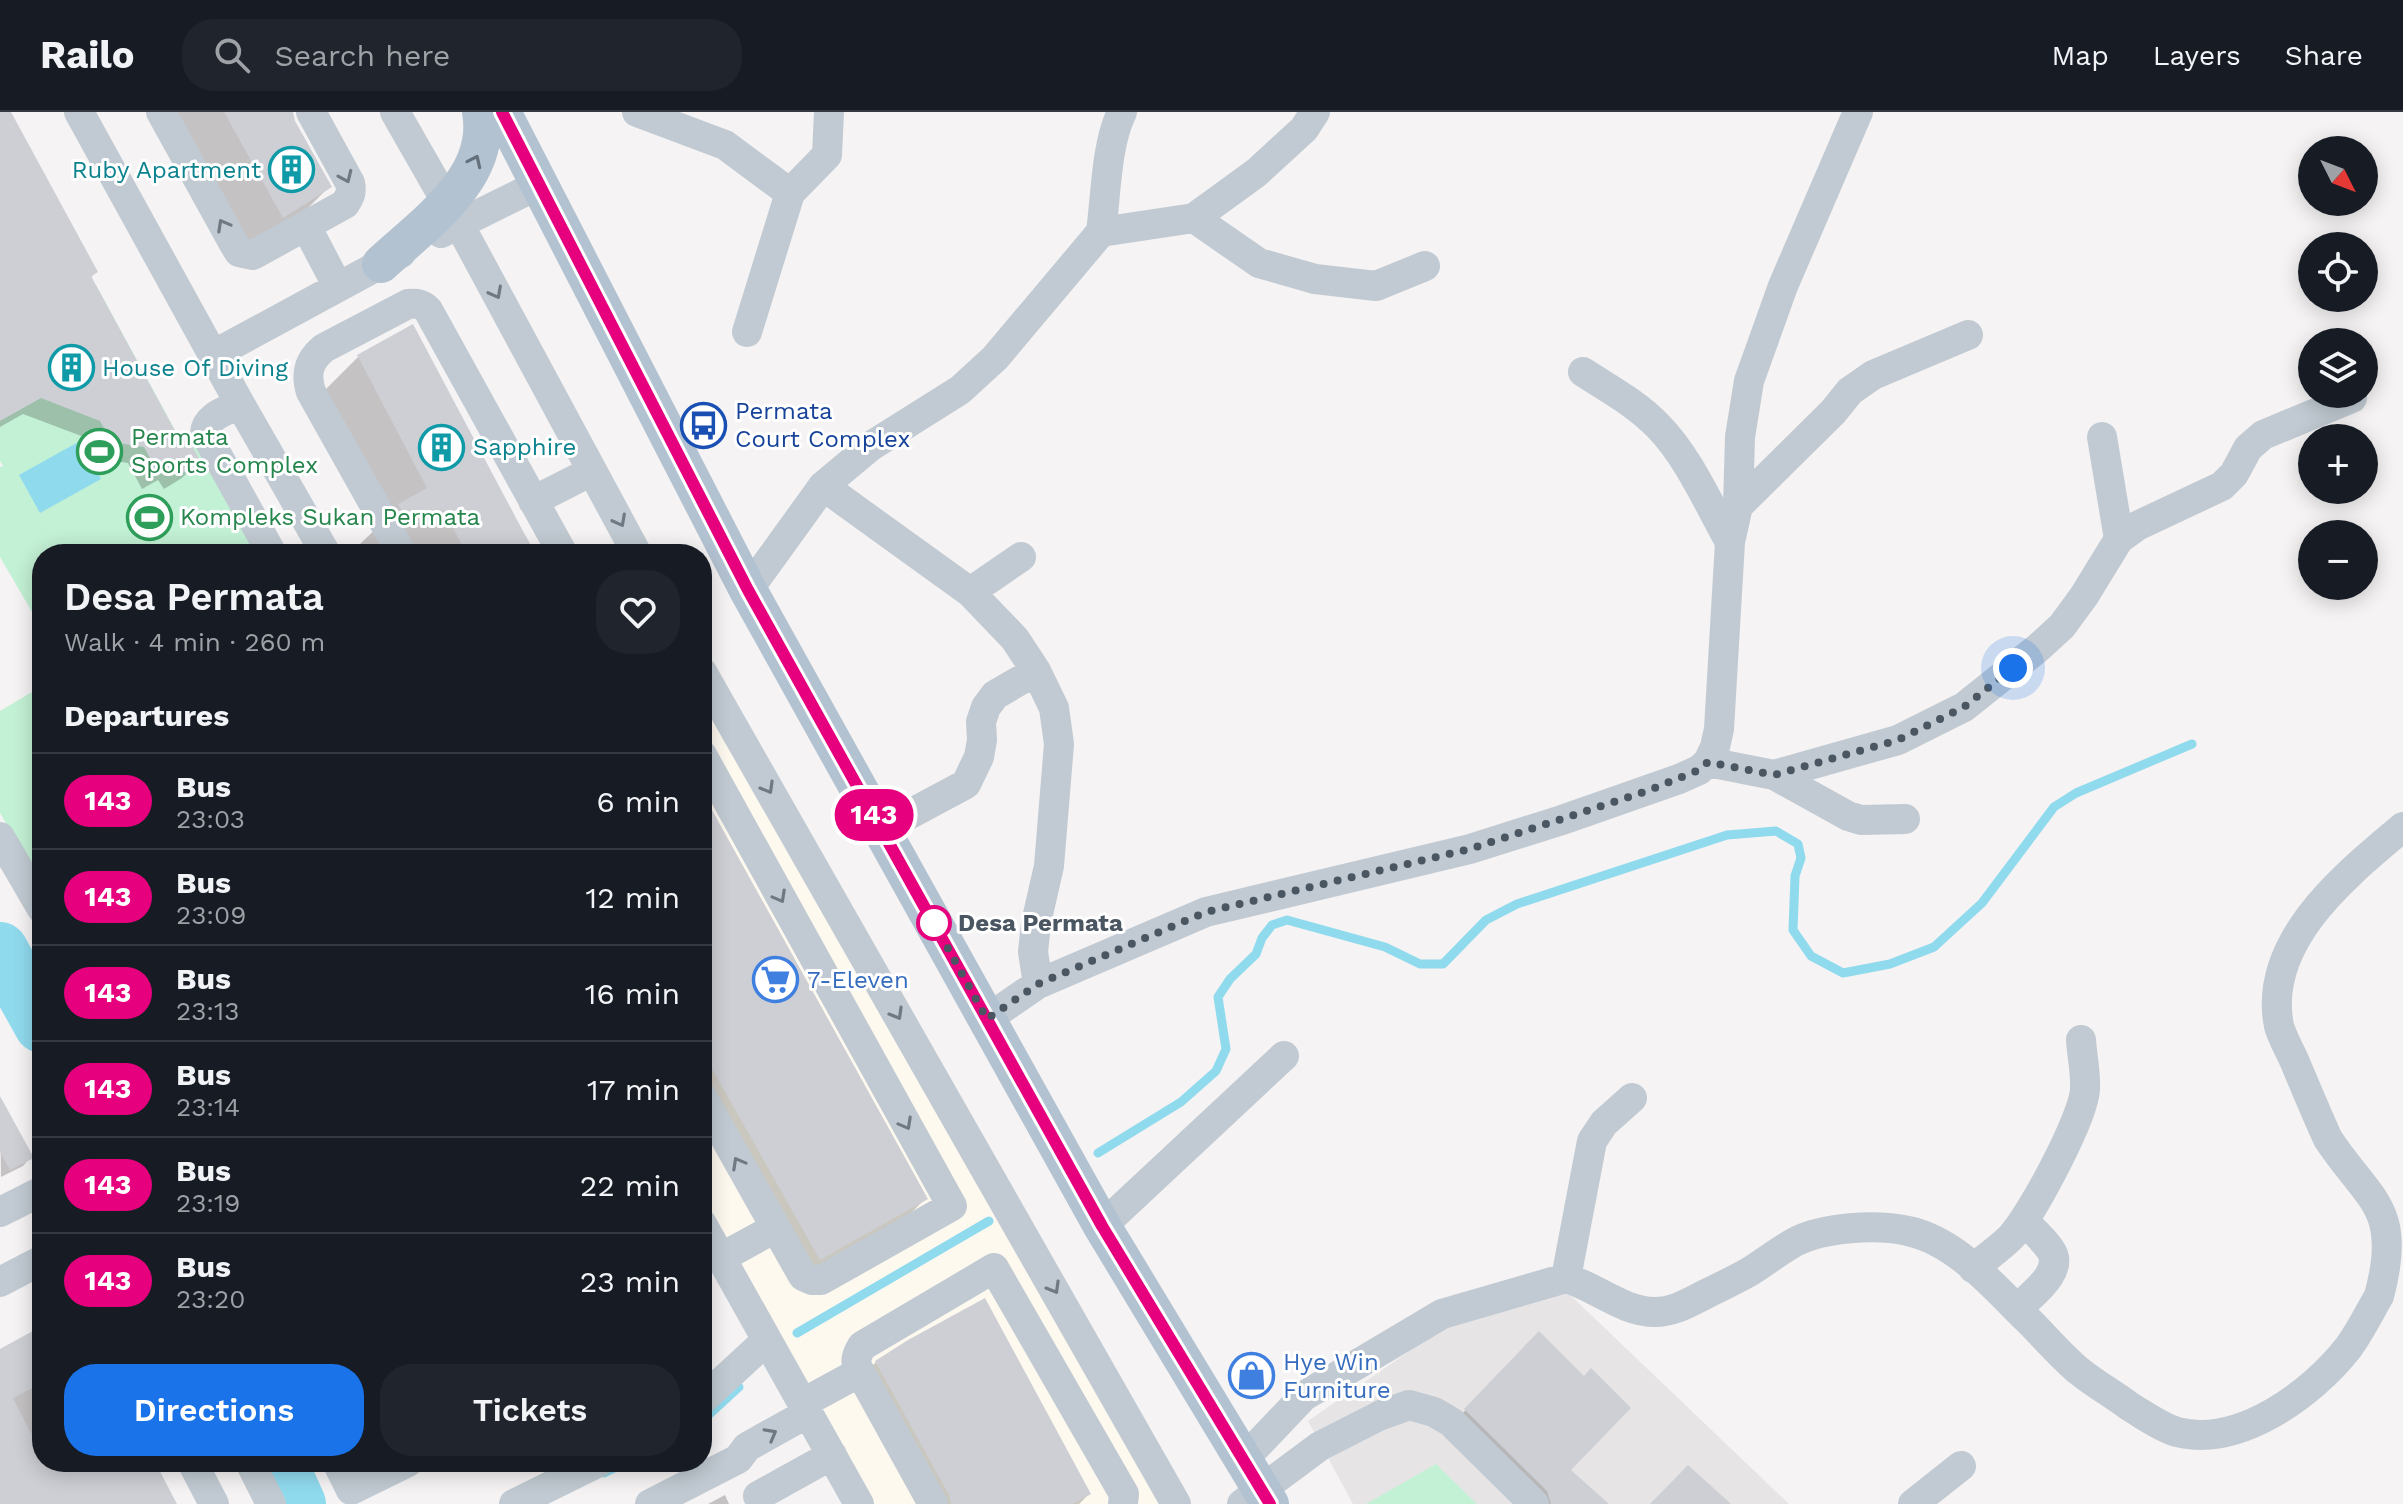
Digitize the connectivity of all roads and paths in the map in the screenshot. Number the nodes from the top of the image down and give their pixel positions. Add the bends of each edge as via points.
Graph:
1 (79, 112) edge
2 (161, 112) edge
3 (311, 112) edge
4 (395, 112) edge
5 (481, 112) edge
6 (502, 112) edge
7 (829, 112) edge
8 (1122, 112) edge
9 (1315, 112) edge
10 (1858, 112) edge
11 (651, 114) edge
12 (540, 184) junction
13 (790, 193) junction
14 (453, 214) junction
15 (1194, 218) junction
16 (306, 226) junction
17 (1101, 232) junction
18 (381, 264) joint
19 (1425, 266) dead end
20 (338, 287) junction
21 (747, 332) dead end
22 (1968, 335) dead end
23 (213, 355) junction
24 (1583, 372) dead end
25 (240, 404) junction
26 (2328, 408) edge
27 (2102, 437) dead end
28 (597, 480) junction
29 (823, 486) junction
30 (1738, 506) junction
31 (539, 510) junction
32 (2119, 539) junction
33 (1730, 542) junction
34 (266, 544) edge
35 (320, 544) edge
36 (396, 544) edge
37 (558, 544) edge
38 (632, 544) edge
39 (1021, 557) dead end
40 (748, 590) junction
41 (970, 592) junction
42 (1036, 671) junction
43 (712, 690) edge
44 (742, 742) junction
45 (712, 755) edge
46 (1708, 762) junction
47 (712, 773) edge
48 (1774, 775) junction
49 (1905, 819) dead end
50 (2403, 827) edge
51 (882, 829) junction
52 (0, 837) edge
53 (32, 892) edge
54 (1038, 984) junction
55 (987, 1019) junction
56 (2081, 1040) dead end
57 (1284, 1056) dead end
58 (1632, 1098) dead end
59 (712, 1115) edge
60 (32, 1196) edge
61 (0, 1212) edge
62 (2024, 1221) junction
63 (1102, 1226) junction
64 (775, 1228) junction
65 (712, 1242) edge
66 (1030, 1246) junction
67 (720, 1256) junction
68 (32, 1265) edge
69 (994, 1268) junction
70 (1973, 1268) junction
71 (2396, 1276) edge
72 (1566, 1278) junction
73 (0, 1282) edge
74 (2017, 1309) junction
75 (767, 1340) junction
76 (860, 1372) junction
77 (712, 1391) edge
78 (806, 1408) junction
79 (832, 1455) junction
80 (738, 1459) junction
81 (1961, 1466) dead end
82 (197, 1472) edge
83 (255, 1472) edge
84 (342, 1472) edge
85 (388, 1472) edge
86 (579, 1472) edge
87 (1254, 1489) edge
88 (760, 1500) edge
89 (214, 1504) edge
90 (271, 1504) edge
91 (514, 1504) edge
92 (650, 1504) edge
93 (859, 1504) edge
94 (933, 1504) edge
95 (1123, 1504) edge
96 (1176, 1504) edge
97 (1534, 1504) edge
98 (1913, 1504) edge

1 - 23 street
16 -> 2 street via 253,255 239,252
3 -> 16 street via 352,191 345,204
4 - 14 street
14 -> 5 main road via 481,147
6 - 12 main road
7 - 13 street via 827,155
8 - 17 street
9 - 15 street via 1256,173
10 - 30 street via 1783,286 1749,381 1740,437
11 - 13 street via 725,145
12 - 14 street
12 - 40 main road
13 - 21 street
14 - 18 main road
14 -> 28 street
15 - 17 street
15 - 19 street via 1259,263 1315,279 1376,286
16 - 20 street
17 - 29 street via 984,369 871,446
18 - 20 street
20 - 23 street
22 - 30 street via 1873,375 1850,391
23 - 25 street
24 - 33 street via 1660,427
25 - 34 street via 209,420 205,433
25 - 35 street
26 - 32 street via 2263,435 2222,486
27 - 32 street
28 - 31 street
28 -> 38 street
29 - 40 street
29 - 41 street
30 - 33 street
31 - 36 street via 428,310 408,304 324,348 308,367 307,380
31 - 37 street
32 - 48 street via 2062,626 1964,707 1898,740
33 - 46 street via 1719,729
39 - 41 street
40 - 51 main road
41 - 42 street via 1015,639
42 - 51 street via 995,695 986,707 979,757 966,784
42 - 54 street via 1054,708 1059,744 1049,866 1033,952
43 - 44 street
44 - 45 street
44 -> 66 street
46 - 48 street
46 - 54 street via 1647,791 1470,849 1206,912
47 -> 64 street via 952,1206 821,1280 803,1276
48 - 49 street via 1848,816
50 - 71 street via 2346,874 2321,903 2295,940 2278,989 2279,1027 2328,1139 2395,1212 2400,1231
51 - 55 main road
52 - 53 street
54 - 55 street
55 - 63 main road
56 - 62 street via 2081,1110
57 - 63 street
58 - 72 street via 1592,1141
64 -> 59 street
60 - 61 street
62 - 70 street
62 - 74 street via 2052,1251 2056,1263 2052,1274
63 - 87 main road
64 - 67 street
65 - 67 street
66 - 69 street
66 -> 96 street
67 - 75 street
68 - 73 street
69 - 76 street via 862,1346 856,1356
69 - 95 street via 1124,1494
70 - 72 street via 1930,1237 1875,1227 1797,1241 1677,1309 1638,1310
70 - 74 street
71 - 74 street via 2348,1347 2319,1378 2246,1427 2219,1434 2176,1432 2148,1418 2079,1371
72 - 87 street via 1442,1314 1304,1396
75 - 77 street
75 - 78 street
76 - 78 street
76 - 94 street
78 - 79 street
80 -> 78 street via 747,1447
79 - 88 street
79 - 93 street
80 - 88 street
80 - 92 street
81 - 98 street
82 - 89 street
83 - 90 street
84 - 85 street via 351,1490
86 - 91 street
87 - 97 street via 1320,1446 1409,1405 1451,1422

